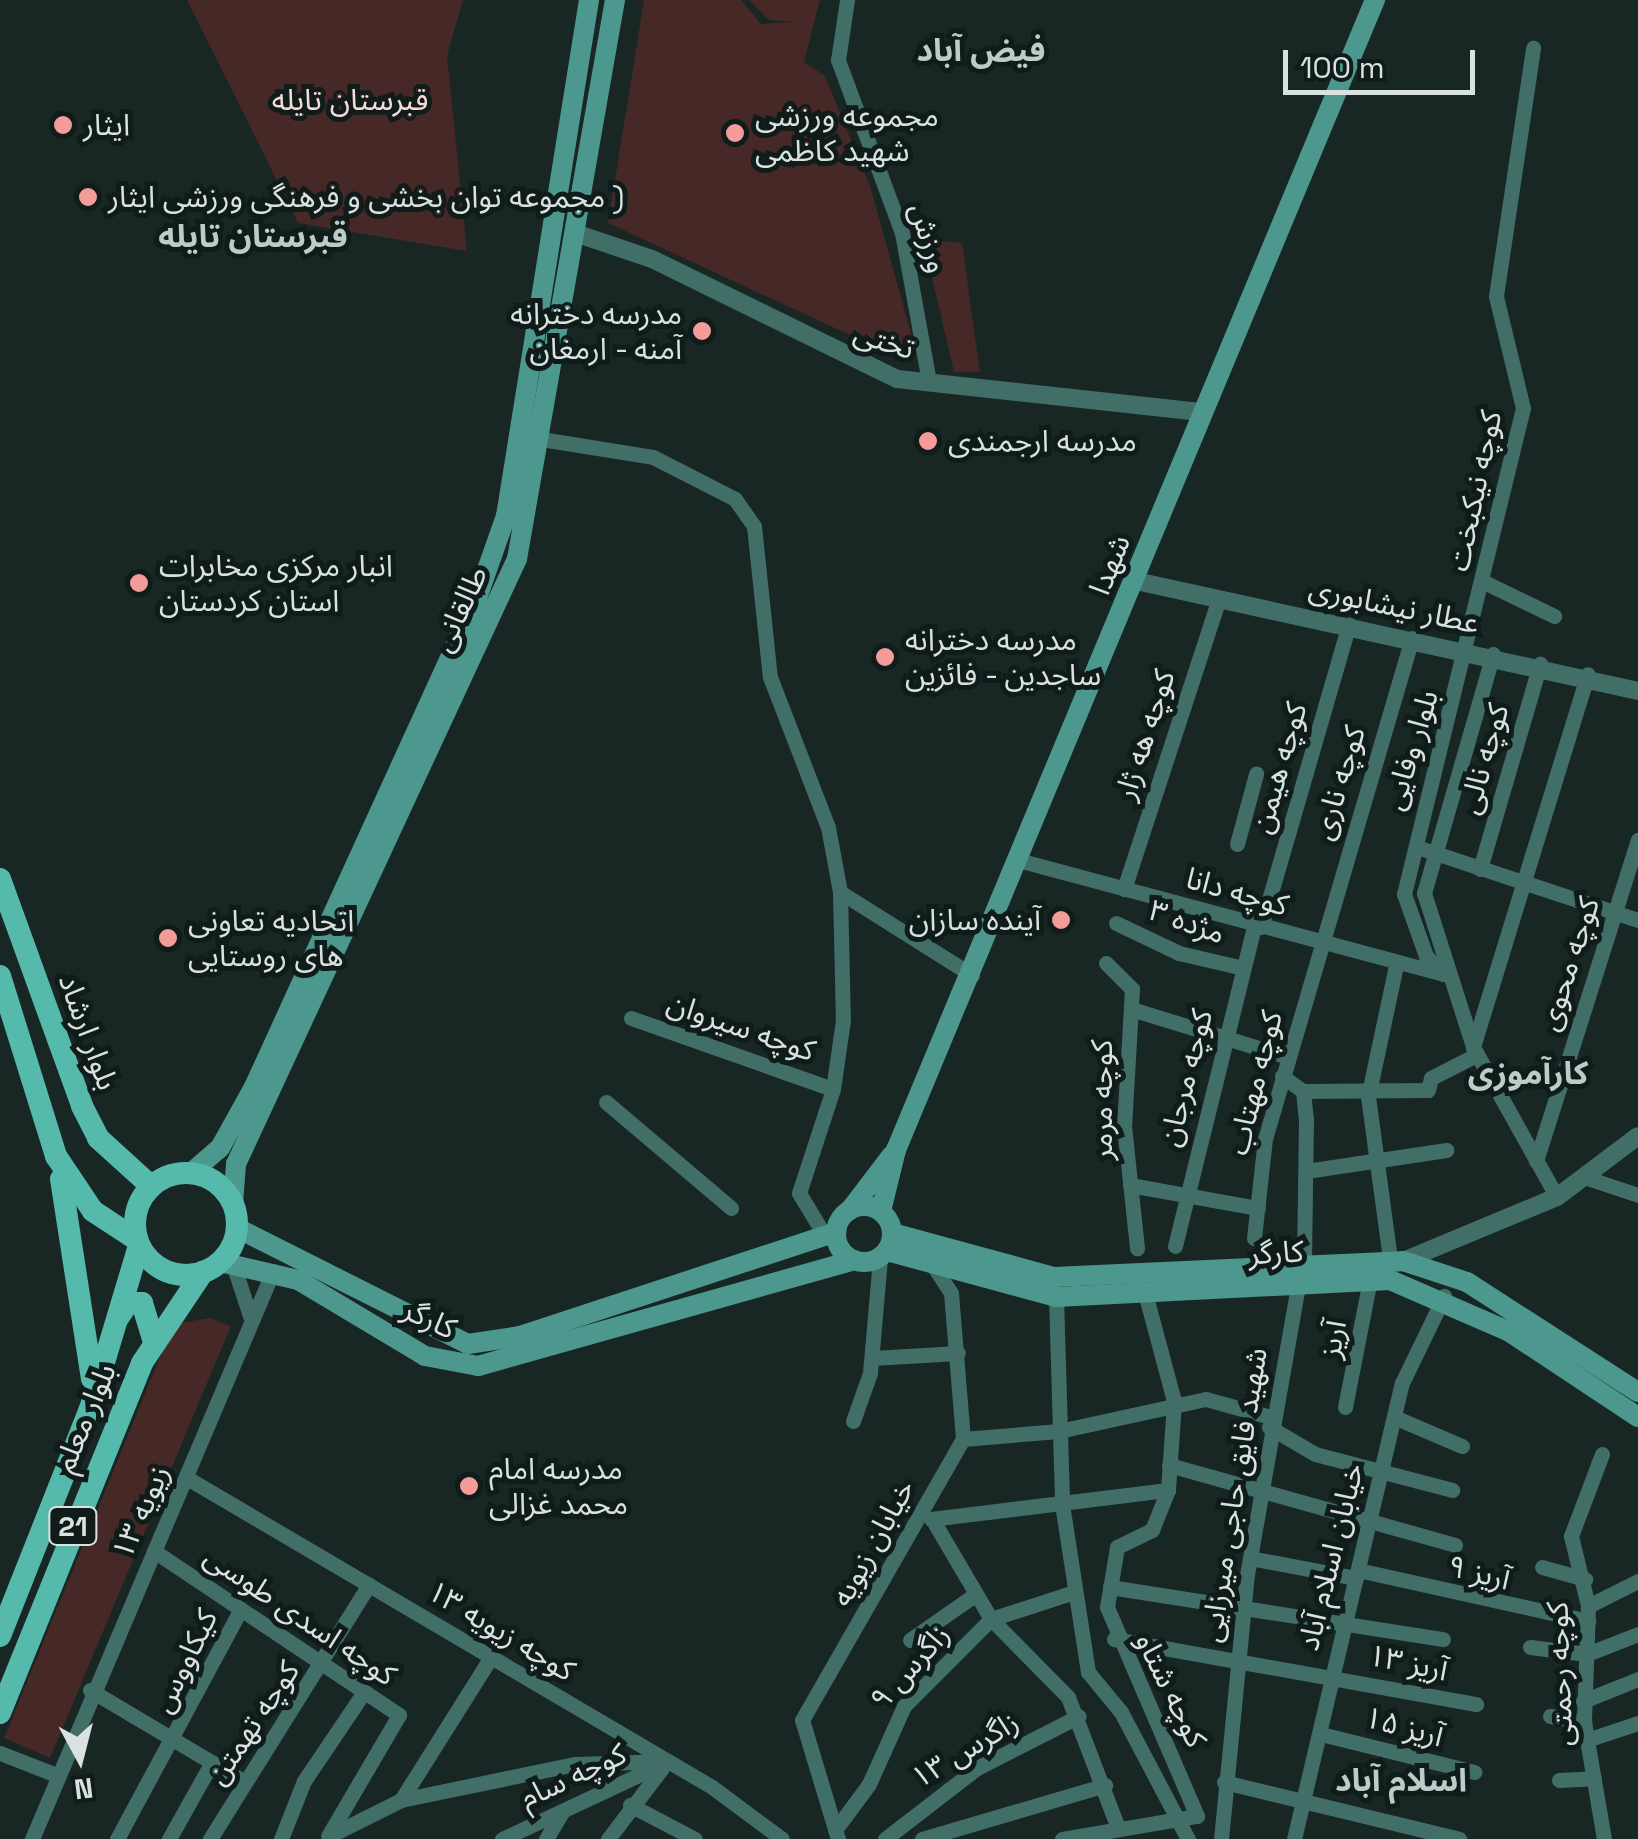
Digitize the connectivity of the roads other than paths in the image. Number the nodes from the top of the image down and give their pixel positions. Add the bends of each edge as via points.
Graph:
1 (589, 0) edge
2 (614, 0) edge
3 (848, 0) edge
4 (1375, 0) edge
5 (1533, 48) dead end
6 (555, 232) junction
7 (578, 234) junction
8 (930, 381) junction
9 (1200, 412) junction
10 (542, 438) junction
11 (1136, 581) junction
12 (1484, 582) junction
13 (1219, 598) junction
14 (1554, 616) dead end
15 (1349, 625) junction
16 (1412, 638) junction
17 (1471, 650) junction
18 (1493, 654) junction
19 (1540, 664) junction
20 (1588, 674) junction
21 (1638, 691) edge
22 (1256, 774) dead end
23 (1638, 840) edge
24 (1237, 844) dead end
25 (1411, 845) junction
26 (1432, 852) junction
27 (1018, 860) junction
28 (1480, 869) junction
29 (0, 879) edge
30 (1524, 882) junction
31 (1124, 889) junction
32 (840, 892) junction
33 (1614, 912) junction
34 (1638, 920) edge
35 (1116, 923) dead end
36 (1258, 926) junction
37 (1320, 944) junction
38 (1106, 962) dead end
39 (1396, 965) junction
40 (1243, 968) junction
41 (1443, 974) junction
42 (972, 975) junction
43 (0, 976) edge
44 (309, 984) junction
45 (1131, 1009) junction
46 (632, 1018) dead end
47 (1225, 1033) junction
48 (1474, 1051) junction
49 (1288, 1057) junction
50 (1282, 1076) junction
51 (74, 1083) junction
52 (834, 1089) junction
53 (1303, 1091) junction
54 (42, 1097) junction
55 (1368, 1097) junction
56 (606, 1102) dead end
57 (1638, 1136) edge
58 (896, 1150) junction
59 (1446, 1150) dead end
60 (56, 1156) junction
61 (1536, 1161) junction
62 (1377, 1164) junction
63 (1306, 1170) junction
64 (191, 1173) junction
65 (1584, 1177) junction
66 (1130, 1185) junction
67 (151, 1186) junction
68 (1638, 1195) edge
69 (1184, 1196) junction
70 (1557, 1197) junction
71 (731, 1208) dead end
72 (1258, 1208) junction
73 (850, 1210) junction
74 (881, 1211) junction
75 (235, 1216) junction
76 (830, 1234) junction
77 (1254, 1238) dead end
78 (138, 1243) junction
79 (1176, 1246) dead end
80 (886, 1247) junction
81 (1137, 1248) dead end
82 (854, 1260) junction
83 (1304, 1260) junction
84 (1397, 1260) junction
85 (219, 1266) junction
86 (934, 1267) junction
87 (273, 1271) junction
88 (1370, 1280) junction
89 (1299, 1281) junction
90 (1144, 1292) junction
91 (1444, 1296) junction
92 (1056, 1298) junction
93 (250, 1318) junction
94 (116, 1320) junction
95 (152, 1342) junction
96 (958, 1353) junction
97 (873, 1358) junction
98 (1638, 1392) edge
99 (1174, 1402) junction
100 (1345, 1407) dead end
101 (90, 1409) junction
102 (1394, 1417) junction
103 (1638, 1417) edge
104 (853, 1421) dead end
105 (1270, 1422) junction
106 (1059, 1430) junction
107 (963, 1439) junction
108 (1462, 1446) dead end
109 (1602, 1454) dead end
110 (1170, 1465) junction
111 (1383, 1466) junction
112 (188, 1478) junction
113 (1260, 1487) junction
114 (1168, 1490) junction
115 (1452, 1490) dead end
116 (1062, 1504) junction
117 (923, 1510) junction
118 (1371, 1517) junction
119 (935, 1524) junction
120 (1455, 1545) dead end
121 (154, 1552) junction
122 (1250, 1558) junction
123 (1542, 1568) dead end
124 (1357, 1574) junction
125 (1584, 1578) junction
126 (1638, 1581) edge
127 (369, 1585) junction
128 (1110, 1587) junction
129 (1074, 1592) junction
130 (976, 1594) junction
131 (241, 1609) junction
132 (1242, 1610) junction
133 (1588, 1614) junction
134 (991, 1619) junction
135 (1342, 1623) junction
136 (1638, 1634) edge
137 (0, 1636) edge
138 (1114, 1639) junction
139 (1443, 1639) dead end
140 (910, 1640) dead end
141 (1530, 1647) dead end
142 (1587, 1654) junction
143 (491, 1657) junction
144 (1236, 1659) junction
145 (325, 1666) junction
146 (1330, 1675) junction
147 (1638, 1679) edge
148 (90, 1690) junction
149 (364, 1692) junction
150 (1583, 1702) junction
151 (1476, 1704) dead end
152 (0, 1712) edge
153 (1079, 1716) junction
154 (1550, 1716) dead end
155 (1584, 1722) junction
156 (1638, 1723) edge
157 (1321, 1734) junction
158 (1587, 1740) junction
159 (176, 1741) junction
160 (0, 1753) edge
161 (668, 1761) junction
162 (212, 1762) junction
163 (1474, 1772) dead end
164 (54, 1774) junction
165 (1594, 1778) junction
166 (1559, 1780) dead end
167 (245, 1782) junction
168 (1224, 1782) junction
169 (1105, 1784) junction
170 (401, 1800) junction
171 (1302, 1803) junction
172 (630, 1805) junction
173 (562, 1812) junction
174 (1176, 1822) junction
175 (1117, 1825) junction
176 (836, 1835) edge
177 (507, 1837) edge
178 (326, 1838) edge
179 (32, 1839) edge
180 (117, 1839) edge
181 (170, 1839) edge
182 (210, 1839) edge
183 (280, 1839) edge
184 (546, 1839) edge
185 (608, 1839) edge
186 (695, 1839) edge
187 (782, 1839) edge
188 (886, 1839) edge
189 (922, 1839) edge
190 (1062, 1839) edge
191 (1188, 1839) edge
192 (1221, 1839) edge
193 (1294, 1839) edge
194 (1459, 1839) edge
195 (1604, 1839) edge

1 - 6 main road, طالقانی
2 - 7 main road, طالقانی
3 - 8 street, ورزش via 838,60 902,233
4 - 9 main road, شهدا
5 - 12 street, کوچه نیکبخت via 1496,296 1523,408
6 - 7 main road
6 - 44 main road, طالقانی via 502,529
7 - 8 street, تختی via 652,259 816,347 897,380
7 - 10 main road, طالقانی
8 - 9 street, تختی
9 - 11 main road, شهدا
10 - 32 street via 654,457 735,499 754,526 770,677 828,828
10 - 44 main road, طالقانی via 517,559
11 - 13 street, عطار نیشابوری
11 - 27 main road, شهدا
12 - 14 street
12 - 17 street, کوچه نیکبخت
13 - 15 street, عطار نیشابوری
13 - 31 street, کوچه هه ژار
15 - 16 street, عطار نیشابوری
15 - 36 street, کوچه هیمن
16 - 17 street, عطار نیشابوری
16 - 37 street, کوچه ناری
17 - 18 street, عطار نیشابوری
17 - 25 street, بلوار وفایی
18 - 19 street, عطار نیشابوری
18 - 26 street, بلوار وفایی
19 - 20 street, عطار نیشابوری
19 - 28 street, کوچه نالی
20 - 21 street, عطار نیشابوری
20 - 30 street
22 - 24 street
23 - 33 street, کوچه محوی
25 - 26 street, بلوار وفایی
25 - 41 street via 1404,894
26 - 28 street, بلوار وفایی
26 - 41 street via 1424,893
27 - 31 street, کوچه دانا
27 - 42 main road, شهدا
28 - 30 street, بلوار وفایی
29 - 51 main road, بلوار ارشاد
30 - 33 street, بلوار وفایی
30 - 48 street
31 - 36 street, کوچه دانا
32 - 42 street
32 - 52 street via 843,1020
33 - 34 street, بلوار وفایی
33 - 61 street, کوچه محوی
35 - 40 street, مژده ۳ via 1178,953
36 - 37 street, کوچه دانا
36 - 40 street, کوچه مرجان
37 - 39 street, کوچه دانا
37 - 49 street, کوچه مهتاب
38 - 45 street, کوچه مرمر via 1132,989
39 - 41 street, کوچه دانا
39 - 55 street
40 - 47 street, کوچه مرجان
41 - 48 street
42 - 58 main road, شهدا
43 - 54 main road
44 - 64 main road, طالقانی via 231,1130
44 - 75 main road, طالقانی via 236,1164
45 - 47 street
45 - 66 street, کوچه مرمر
46 - 52 street, کوچه سیروان
47 - 49 street
47 - 69 street, کوچه مرجان
48 - 55 street via 1431,1078 1428,1090
48 - 61 street
49 - 50 street, کوچه مهتاب
50 - 53 street
50 - 72 street, کوچه مهتاب
51 - 54 main road
51 - 67 main road, بلوار ارشاد via 98,1138
52 - 76 street via 799,1193
53 - 55 street
53 - 63 street
54 - 60 main road
55 - 62 street
56 - 71 street
57 - 65 street
58 - 73 main road
58 - 74 main road
59 - 62 street
60 - 78 main road via 93,1211
60 - 101 main road via 91,1336
61 - 70 street
62 - 63 street
62 - 84 street
63 - 83 street
64 - 67 main road
64 - 75 main road
65 - 68 street
65 - 70 street
66 - 69 street
66 - 81 street, کوچه مرمر
67 - 78 main road via 136,1211
69 - 72 street
69 - 79 street, کوچه مرجان
70 - 84 street
72 - 77 street, کوچه مهتاب
73 - 74 main road
73 - 76 main road
74 - 80 main road
75 - 76 main road, کارگر via 428,1332 468,1344 520,1336
75 - 85 main road
76 - 82 main road
78 - 85 main road via 166,1271
78 - 94 main road, بلوار معلم / 21
80 - 82 main road, کارگر
80 - 83 main road, کارگر via 1054,1277
80 - 86 main road, کارگر
80 - 97 street
82 - 87 main road, کارگر via 478,1366 424,1356
83 - 84 main road, کارگر
83 - 89 main road
84 - 98 main road, کارگر via 1467,1282
85 - 87 main road, کارگر
85 - 93 street
85 - 95 main road, بلوار معلم / 21
86 - 92 main road, کارگر
86 - 96 street via 951,1293
87 - 93 street, زیویه ۱۳
88 - 89 main road, کارگر
88 - 91 main road, کارگر
88 - 100 street, آریز
89 - 90 main road, کارگر
89 - 105 street, شهید فایق حاجی میرزایی
90 - 92 main road, کارگر
90 - 99 street, کوچه شتاو
91 - 102 street, خیابان اسلام آباد
91 - 103 main road, کارگر
92 - 106 street
93 - 112 street, زیویه ۱۳
94 - 95 main road via 128,1302 142,1302
94 - 101 main road, بلوار معلم / 21
95 - 152 main road, بلوار معلم / 21
96 - 97 street
96 - 107 street
97 - 104 street
99 - 105 street via 1206,1399
99 - 106 street
99 - 110 street, کوچه شتاو
101 - 137 main road, بلوار معلم / 21
102 - 108 street
102 - 111 street, خیابان اسلام آباد
105 - 111 street via 1315,1454
105 - 113 street, شهید فایق حاجی میرزایی
106 - 107 street
106 - 116 street
107 - 117 street, خیابان زیویه
109 - 125 street, کوچه رحمتی via 1571,1536
110 - 113 street
110 - 114 street, کوچه شتاو
111 - 115 street
111 - 118 street, خیابان اسلام آباد
112 - 121 street, زیویه ۱۳
112 - 127 street, کوچه زیویه ۱۳
113 - 118 street
113 - 122 street, شهید فایق حاجی میرزایی
114 - 116 street
114 - 128 street, کوچه شتاو via 1152,1530 1117,1547
116 - 119 street
116 - 129 street
117 - 119 street
117 - 176 street, خیابان زیویه via 802,1720
118 - 120 street
118 - 124 street, خیابان اسلام آباد
119 - 130 street
121 - 131 street, کوچه اسدی طوسی
121 - 148 street, زیویه ۱۳
122 - 124 street, آریز ۹
122 - 132 street, شهید فایق حاجی میرزایی
123 - 125 street
124 - 133 street, آریز ۹
124 - 135 street, خیابان اسلام آباد
125 - 133 street, کوچه رحمتی
126 - 133 street
127 - 143 street, کوچه زیویه ۱۳
127 - 145 street, کوچه تهمتن
128 - 132 street
128 - 138 street, کوچه شتاو
129 - 134 street, زاگرس ۹
129 - 174 street via 1088,1672 1121,1712
130 - 134 street
130 - 140 street
131 - 145 street, کوچه اسدی طوسی
131 - 159 street, کیکاووس
132 - 135 street
132 - 144 street, شهید فایق حاجی میرزایی
133 - 142 street, کوچه رحمتی
134 - 153 street
134 - 176 street, زاگرس ۹ via 904,1706 870,1784
135 - 139 street
135 - 146 street, خیابان اسلام آباد
136 - 142 street
138 - 144 street, آریز ۱۳
138 - 174 street, کوچه شتاو via 1197,1816
141 - 142 street
142 - 150 street, کوچه رحمتی
143 - 161 street, کوچه زیویه ۱۳
143 - 170 street
144 - 146 street, آریز ۱۳
144 - 168 street, شهید فایق حاجی میرزایی
145 - 149 street, کوچه اسدی طوسی
145 - 167 street, کوچه تهمتن
146 - 151 street, آریز ۱۳
146 - 157 street, خیابان اسلام آباد
147 - 150 street
148 - 159 street
148 - 164 street, زیویه ۱۳
149 - 178 street, کوچه اسدی طوسی via 399,1715
149 - 183 street via 304,1781
150 - 155 street, کوچه رحمتی
153 - 169 street
153 - 188 street, زاگرس ۱۳ via 977,1768
154 - 155 street
155 - 158 street, کوچه رحمتی
156 - 158 street
157 - 163 street, آریز ۱۵
157 - 171 street, خیابان اسلام آباد
158 - 165 street, کوچه رحمتی
159 - 162 street
159 - 180 street, کیکاووس
160 - 164 street
161 - 170 street via 576,1764
161 - 172 street
161 - 173 street, کوچه سام
161 - 187 street, کوچه زیویه ۱۳
162 - 167 street
162 - 181 street
164 - 179 street, زیویه ۱۳
165 - 166 street
165 - 195 street, کوچه رحمتی
167 - 182 street, کوچه تهمتن
168 - 171 street
168 - 192 street, شهید فایق حاجی میرزایی
169 - 175 street
169 - 189 street
170 - 178 street
171 - 193 street, خیابان اسلام آباد
171 - 194 street
172 - 185 street
172 - 186 street
173 - 177 street, کوچه سام
173 - 184 street
174 - 175 street
174 - 191 street
175 - 190 street

